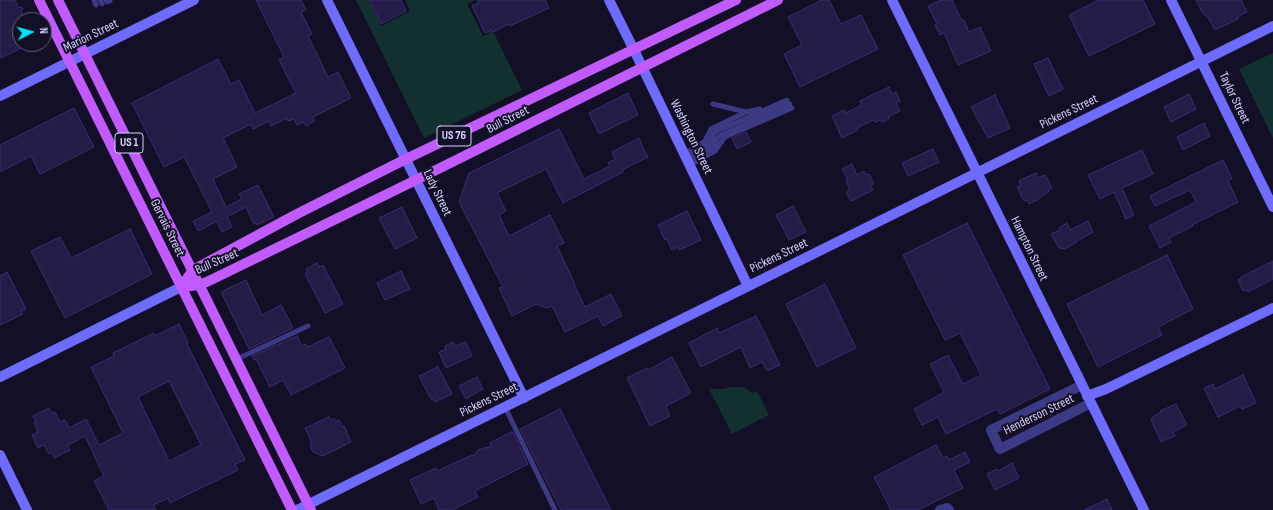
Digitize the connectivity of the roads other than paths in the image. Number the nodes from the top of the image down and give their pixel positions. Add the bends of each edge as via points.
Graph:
1 (39, 0) edge
2 (58, 0) edge
3 (94, 0) edge
4 (194, 0) edge
5 (327, 0) edge
6 (609, 0) edge
7 (736, 0) edge
8 (778, 0) edge
9 (892, 0) edge
10 (1171, 0) edge
11 (104, 2) edge
12 (1273, 26) edge
13 (634, 50) junction
14 (85, 54) junction
15 (1201, 61) junction
16 (69, 62) junction
17 (642, 67) junction
18 (0, 96) edge
19 (713, 104) dead end
20 (776, 105) junction
21 (746, 112) junction
22 (406, 159) junction
23 (687, 160) junction
24 (977, 173) junction
25 (416, 180) junction
26 (1273, 207) edge
27 (193, 270) junction
28 (200, 285) junction
29 (748, 286) junction
30 (182, 287) junction
31 (1273, 308) edge
32 (308, 326) dead end
33 (237, 360) junction
34 (0, 377) edge
35 (1082, 385) junction
36 (524, 398) junction
37 (1089, 400) junction
38 (505, 407) junction
39 (0, 456) edge
40 (309, 507) edge
41 (27, 510) edge
42 (292, 510) edge
43 (297, 510) edge
44 (555, 510) edge
45 (940, 510) edge
46 (949, 510) edge
47 (1144, 510) edge

1 - 16 main road, Gervais Street
2 - 14 main road, Gervais Street / US 1
3 - 11 lane
4 - 14 street, Marion Street
5 - 22 street, Lady Street
6 - 13 street, Washington Street
7 - 13 main road, Bull Street / US 76
8 - 17 main road, Bull Street / US 76
9 - 24 street, Hampton Street
10 - 15 street, Taylor Street
12 - 15 street, Pickens Street
13 - 17 street, Washington Street
13 - 22 main road, Bull Street / US 76
14 - 16 street, Marion Street
14 - 27 main road, Gervais Street / US 1
15 - 24 street, Pickens Street
15 - 26 street, Taylor Street
16 - 18 street, Marion Street
16 - 30 main road, Gervais Street
17 - 23 street, Washington Street
17 - 25 main road, Bull Street / US 76
19 - 21 lane
20 - 21 lane
20 - 23 lane via 715,132 708,145
20 - 23 lane via 790,104 719,136 712,148
21 - 23 lane via 711,129 705,141
22 - 25 street, Lady Street
22 - 27 main road, Bull Street / US 76
23 - 29 street, Washington Street
24 - 29 street, Pickens Street
24 - 35 street, Hampton Street
25 - 28 main road, Bull Street / US 76
25 - 36 street, Lady Street
27 - 28 main road, Gervais Street / US 1
27 - 30 main road, Bull Street / US 76
28 - 30 main road, Bull Street
28 - 33 main road, Gervais Street / US 1
29 - 36 street, Pickens Street
30 - 34 street, Bull Street
30 - 42 main road, Gervais Street
31 - 37 street, Henderson Street via 1106,389
32 - 33 lane
33 - 40 main road, Gervais Street / US 1
35 - 37 street, Hampton Street
35 - 37 street, Henderson Street via 991,430 1000,449
36 - 38 street, Pickens Street
37 - 47 street, Hampton Street
38 - 40 street, Pickens Street
38 - 44 lane
39 - 41 street
40 - 43 street, Pickens Street
45 - 46 street

